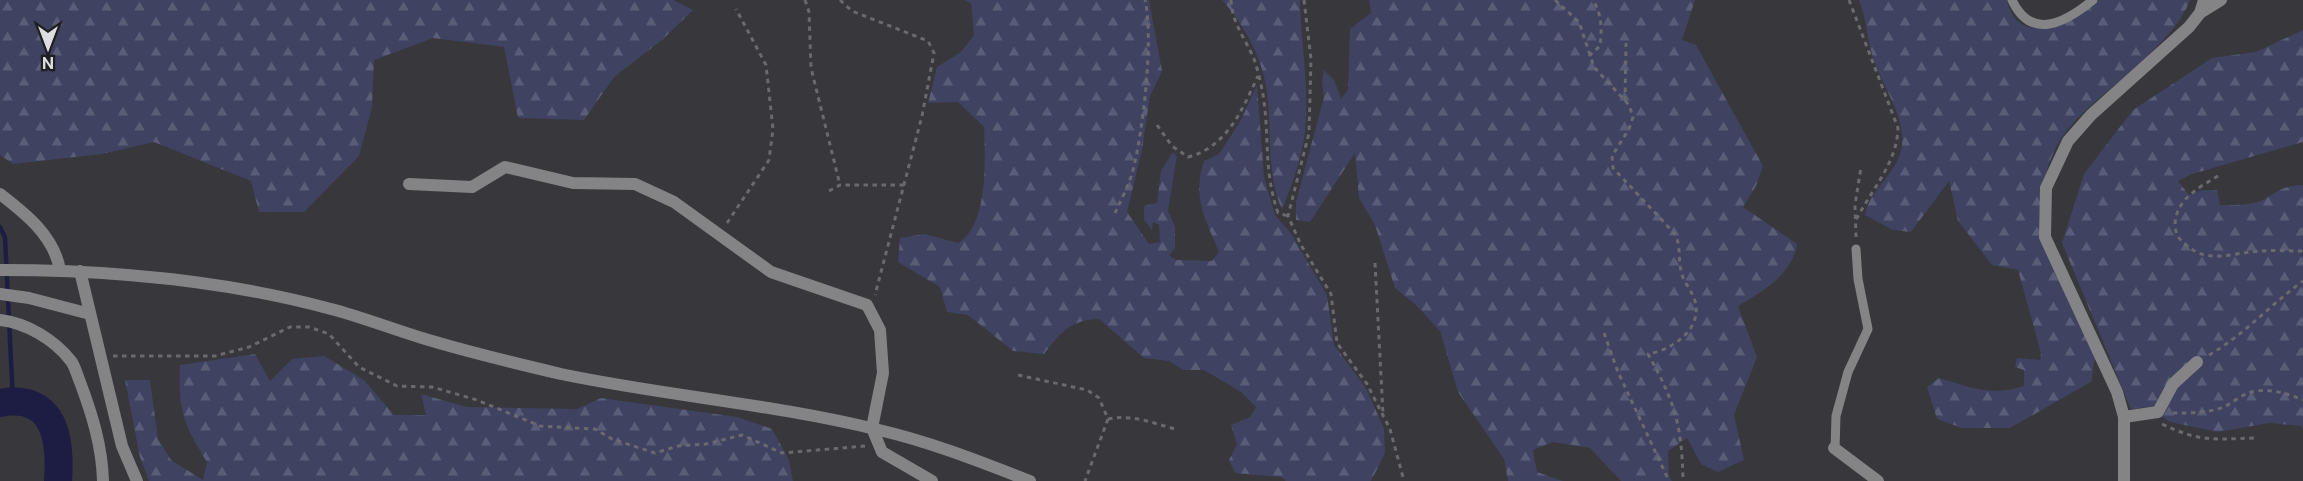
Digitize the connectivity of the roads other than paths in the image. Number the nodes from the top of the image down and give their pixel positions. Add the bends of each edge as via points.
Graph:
1 (2012, 0) edge
2 (2092, 0) edge
3 (2204, 0) edge
4 (2221, 0) edge
5 (2200, 13) junction
6 (409, 184) dead end
7 (0, 194) edge
8 (1856, 249) road end
9 (0, 270) edge
10 (60, 270) junction
11 (80, 271) junction
12 (0, 294) edge
13 (90, 314) junction
14 (0, 320) edge
15 (2197, 362) road end
16 (2124, 417) junction
17 (872, 428) junction
18 (1834, 449) joint
19 (103, 481) edge
20 (136, 481) edge
21 (932, 481) edge
22 (1030, 481) edge
23 (1878, 481) edge
24 (2124, 481) edge

1 - 2 lane via 2019,16 2035,25 2052,24
3 - 5 street
4 - 5 street
5 - 16 street via 2075,132 2046,188 2045,237 2117,392
6 - 17 street via 472,187 505,167 573,183 635,184 674,202 771,272 869,306 880,330 883,373
7 - 10 street via 33,220 57,253
8 - 18 lane via 1857,279 1868,328 1845,383 1836,416
9 - 10 street
10 - 11 street
11 - 13 street
11 - 17 street via 176,280 267,295 331,309 514,363 625,388 792,412
12 - 13 street
13 - 20 street via 122,446
14 - 19 street via 20,322 72,362 93,417
15 - 16 street via 2173,384 2158,412
16 - 24 street
17 - 21 street via 882,452
17 - 22 street via 968,457
18 - 23 street

